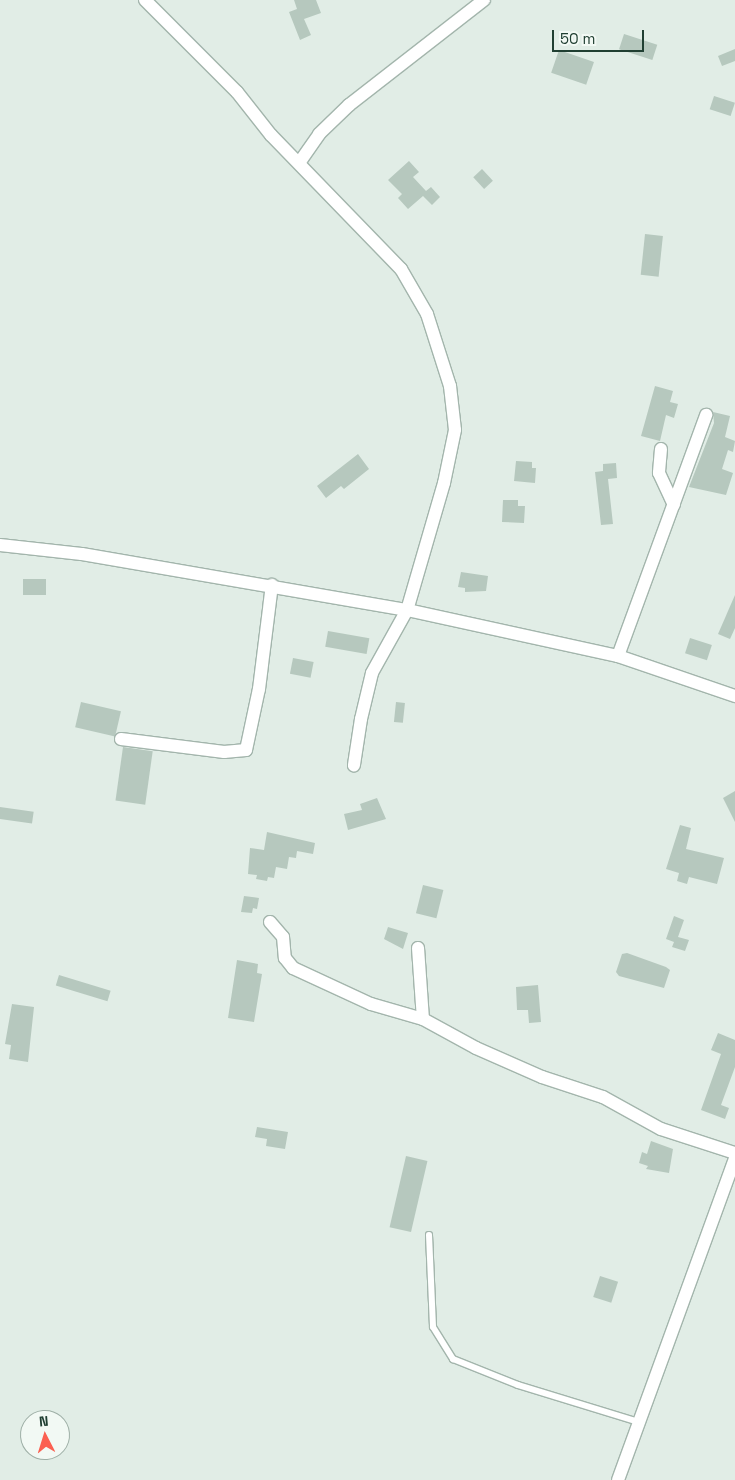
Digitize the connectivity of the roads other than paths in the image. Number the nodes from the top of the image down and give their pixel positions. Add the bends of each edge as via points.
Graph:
1 (145, 0) edge
2 (484, 0) edge
3 (299, 163) junction
4 (706, 415) dead end
5 (661, 449) dead end
6 (674, 505) junction
7 (0, 545) edge
8 (272, 585) junction
9 (407, 610) junction
10 (618, 656) junction
11 (735, 696) edge
12 (121, 739) dead end
13 (354, 765) dead end
14 (270, 922) dead end
15 (418, 948) dead end
16 (423, 1019) junction
17 (735, 1153) edge
18 (735, 1158) edge
19 (429, 1235) dead end
20 (640, 1422) junction
21 (618, 1480) edge

1 - 3 street via 237,92 271,135
2 - 3 street via 349,105 319,134
3 - 9 street via 410,281 427,314 450,386 455,430 444,483
4 - 6 street
5 - 6 street via 659,473
6 - 10 street
7 - 8 street via 82,554
8 - 9 street
8 - 12 street via 258,697 246,750 224,752
9 - 10 street
9 - 13 street via 372,673
10 - 11 street
14 - 16 street via 283,937 285,958 293,968 371,1004
15 - 16 street
16 - 17 street via 484,1052 542,1077 603,1097 661,1129
18 - 20 street
19 - 20 lane via 433,1328 453,1359 518,1385
20 - 21 street

